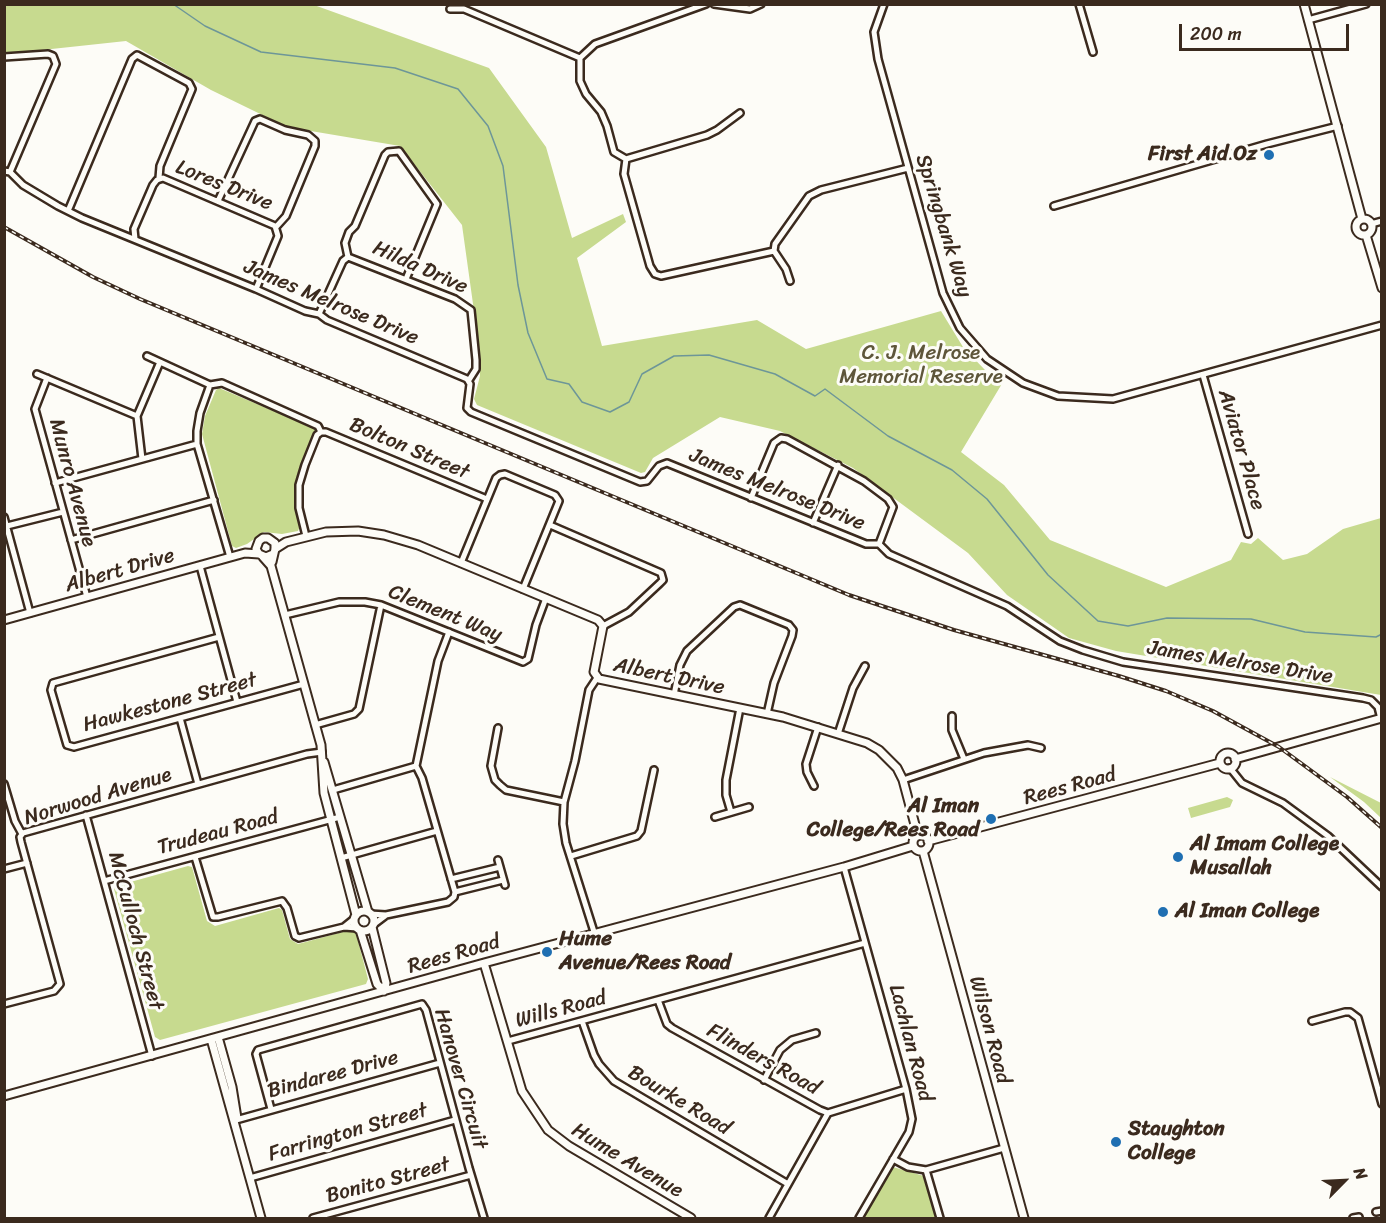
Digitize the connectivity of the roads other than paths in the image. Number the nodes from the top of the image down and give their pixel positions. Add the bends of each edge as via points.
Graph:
1 (706, 4) edge
2 (714, 4) edge
3 (761, 4) edge
4 (884, 4) edge
5 (1080, 4) edge
6 (1304, 4) edge
7 (1366, 4) edge
8 (450, 9) dead end
9 (1308, 20) junction
10 (1093, 52) dead end
11 (4, 57) edge
12 (580, 58) junction
13 (740, 113) dead end
14 (1338, 126) junction
15 (626, 159) junction
16 (908, 168) junction
17 (8, 171) edge
18 (159, 178) junction
19 (218, 201) junction
20 (1054, 206) dead end
21 (68, 211) junction
22 (1362, 219) junction
23 (1382, 221) edge
24 (1371, 224) junction
25 (276, 227) junction
26 (1366, 235) junction
27 (135, 239) junction
28 (774, 251) junction
29 (348, 256) junction
30 (406, 279) junction
31 (790, 281) dead end
32 (1382, 288) edge
33 (256, 289) junction
34 (319, 314) junction
35 (1382, 325) edge
36 (147, 356) dead end
37 (160, 362) junction
38 (38, 374) dead end
39 (1203, 375) junction
40 (47, 378) junction
41 (470, 380) junction
42 (210, 385) junction
43 (137, 416) junction
44 (321, 432) junction
45 (198, 444) junction
46 (142, 459) junction
47 (838, 465) junction
48 (55, 483) junction
49 (751, 498) junction
50 (487, 499) junction
51 (214, 500) junction
52 (63, 512) junction
53 (4, 517) edge
54 (813, 524) junction
55 (550, 525) junction
56 (7, 526) junction
57 (1248, 534) dead end
58 (306, 536) junction
59 (71, 540) junction
60 (272, 540) junction
61 (286, 542) junction
62 (879, 544) junction
63 (257, 545) junction
64 (274, 551) junction
65 (245, 553) junction
66 (261, 555) junction
67 (230, 557) junction
68 (460, 563) junction
69 (272, 564) junction
70 (200, 566) junction
71 (523, 589) junction
72 (87, 597) junction
73 (546, 598) junction
74 (381, 605) junction
75 (30, 613) junction
76 (285, 615) junction
77 (4, 620) edge
78 (603, 626) junction
79 (449, 632) junction
80 (219, 637) junction
81 (864, 666) dead end
82 (597, 678) junction
83 (304, 684) junction
84 (674, 695) junction
85 (237, 702) junction
86 (740, 708) junction
87 (767, 714) junction
88 (952, 716) dead end
89 (180, 718) junction
90 (1381, 718) edge
91 (315, 724) junction
92 (818, 727) junction
93 (498, 728) dead end
94 (838, 734) junction
95 (1041, 748) dead end
96 (322, 756) junction
97 (964, 759) junction
98 (1235, 759) junction
99 (1220, 763) junction
100 (416, 766) junction
101 (1230, 768) junction
102 (654, 770) dead end
103 (903, 780) junction
104 (4, 784) edge
105 (198, 784) junction
106 (814, 786) dead end
107 (333, 790) junction
108 (564, 802) junction
109 (749, 807) dead end
110 (731, 812) junction
111 (86, 815) junction
112 (340, 817) junction
113 (715, 817) dead end
114 (330, 819) junction
115 (437, 831) junction
116 (22, 834) junction
117 (918, 836) junction
118 (928, 841) junction
119 (913, 846) junction
120 (922, 851) junction
121 (351, 855) junction
122 (195, 856) junction
123 (571, 856) junction
124 (341, 858) junction
125 (498, 860) dead end
126 (27, 863) junction
127 (501, 867) junction
128 (844, 867) junction
129 (4, 869) edge
130 (451, 879) junction
131 (104, 881) junction
132 (1382, 887) edge
133 (455, 892) junction
134 (369, 913) junction
135 (386, 915) junction
136 (355, 917) junction
137 (373, 926) junction
138 (344, 927) junction
139 (358, 929) junction
140 (595, 934) junction
141 (865, 943) junction
142 (484, 963) junction
143 (384, 991) junction
144 (658, 1000) junction
145 (4, 1004) edge
146 (582, 1021) junction
147 (1312, 1021) dead end
148 (816, 1034) dead end
149 (215, 1038) junction
150 (508, 1041) junction
151 (152, 1056) junction
152 (441, 1063) junction
153 (764, 1080) junction
154 (906, 1089) junction
155 (4, 1096) edge
156 (1382, 1104) edge
157 (271, 1109) junction
158 (828, 1113) junction
159 (236, 1120) junction
160 (455, 1120) junction
161 (1004, 1148) junction
162 (893, 1159) junction
163 (926, 1170) junction
164 (471, 1175) junction
165 (250, 1178) junction
166 (788, 1184) junction
167 (261, 1218) edge
168 (314, 1218) edge
169 (483, 1218) edge
170 (690, 1218) edge
171 (769, 1218) edge
172 (859, 1218) edge
173 (940, 1218) edge
174 (1024, 1218) edge

1 - 12 street via 594,44
2 - 3 street via 750,9
4 - 16 street, Springbank Way via 874,32
5 - 10 street
6 - 9 street
7 - 9 street
8 - 12 street via 464,9
9 - 14 street
11 - 17 street via 48,54 56,61
12 - 15 street via 580,81 601,112 614,152
13 - 15 street via 707,135
14 - 20 street
14 - 22 street
15 - 28 street via 624,174 655,274 661,276
16 - 28 street via 808,196
16 - 39 street, Springbank Way via 943,293 960,328 992,363 1023,383 1058,396 1090,398 1113,399
17 - 21 street, James Melrose Drive
18 - 19 street, Lores Drive
18 - 21 street via 160,166 192,89 189,83 137,55
18 - 27 street, Lores Drive via 134,229
19 - 25 street, Lores Drive
19 - 25 street via 255,121 260,119 308,135 315,146 286,216
21 - 27 street, James Melrose Drive
22 - 24 street
22 - 26 street via 1356,229
23 - 24 street
24 - 26 street
25 - 33 street, Lores Drive via 278,236
26 - 32 street
27 - 33 street, James Melrose Drive
28 - 31 street
29 - 30 street, Hilda Drive
29 - 30 street via 345,243 349,232 385,155 399,151 437,204
29 - 34 street, Hilda Drive
30 - 41 street, Hilda Drive via 455,299 471,310 476,369
33 - 34 street, James Melrose Drive
34 - 41 street, James Melrose Drive
35 - 39 street, Springbank Way
36 - 37 street
37 - 42 street
37 - 43 street
38 - 40 street
39 - 57 street, Aviator Place
40 - 43 street
40 - 48 street, Munro Avenue via 35,409
41 - 49 street, James Melrose Drive via 467,408 477,415 640,482 667,463
42 - 44 street via 222,383 318,426
42 - 45 street via 200,413
43 - 46 street
44 - 50 street, Bolton Street
44 - 58 street, Bolton Street via 299,485 299,508
45 - 46 street
45 - 51 street
46 - 48 street
47 - 49 street via 781,438 774,443
47 - 54 street
47 - 62 street via 892,503
48 - 52 street, Munro Avenue
49 - 54 street, James Melrose Drive
50 - 55 street via 496,478 505,474 558,498
50 - 68 street
51 - 59 street
51 - 67 street
52 - 56 street
52 - 59 street, Munro Avenue
53 - 56 street
54 - 62 street, James Melrose Drive via 866,544
55 - 71 street
55 - 78 street via 661,573 660,584 629,612
56 - 75 street
58 - 61 street, Albert Drive
58 - 68 street, Albert Drive via 335,531 370,532 406,541
59 - 72 street, Munro Avenue
60 - 61 street, Albert Drive
60 - 63 street, Albert Drive via 263,538
60 - 64 street
61 - 64 street, Albert Drive
62 - 90 street, James Melrose Drive via 889,554 1008,606 1060,641 1083,650 1123,662 1363,698 1378,707
63 - 65 street, Albert Drive
63 - 66 street
64 - 66 street, Albert Drive
64 - 69 street
65 - 66 street, Albert Drive
65 - 67 street, Albert Drive
66 - 69 street
67 - 70 street, Albert Drive
68 - 71 street, Albert Drive
69 - 76 street
70 - 72 street, Albert Drive
70 - 80 street
71 - 73 street, Albert Drive
72 - 75 street, Albert Drive
73 - 78 street, Albert Drive via 599,620
73 - 79 street, Clement Way via 525,662
74 - 76 street, Clement Way via 339,602
74 - 79 street, Clement Way
74 - 91 street via 359,709 354,714
75 - 77 street, Albert Drive
76 - 83 street
78 - 82 street, Albert Drive via 594,672
79 - 100 street via 438,661
80 - 85 street
80 - 89 street, Hawkestone Street via 51,685 70,747
81 - 94 street
82 - 84 street, Albert Drive
82 - 108 street via 590,690
83 - 85 street, Hawkestone Street
83 - 91 street
84 - 86 street, Albert Drive
84 - 87 street via 687,651 740,605 793,630
85 - 89 street, Hawkestone Street
86 - 87 street, Albert Drive
86 - 110 street via 726,780
87 - 92 street, Albert Drive
88 - 97 street via 952,730
89 - 105 street
90 - 98 street
91 - 96 street
92 - 94 street, Albert Drive
92 - 106 street via 806,764
93 - 108 street via 491,766 500,786
94 - 103 street, Albert Drive via 879,750
95 - 97 street via 1028,745
96 - 105 street, Norwood Avenue via 307,754
96 - 107 street
96 - 114 street via 322,783
97 - 103 street
98 - 99 street via 1232,754 1224,754
98 - 101 street
99 - 101 street
99 - 118 street, Rees Road
100 - 107 street
100 - 115 street
101 - 132 street via 1242,783 1283,803 1328,836
102 - 123 street via 637,836
103 - 117 street, Albert Drive
104 - 116 street
105 - 111 street, Norwood Avenue
107 - 112 street
108 - 123 street via 564,834
109 - 110 street
110 - 113 street
111 - 116 street, Norwood Avenue
111 - 131 street, McCulloch Street
112 - 114 street, Trudeau Road
112 - 121 street
114 - 122 street, Trudeau Road
114 - 124 street
115 - 121 street
115 - 130 street
116 - 126 street, Norwood Avenue
117 - 118 street
117 - 119 street
118 - 120 street
119 - 120 street
119 - 128 street, Rees Road
120 - 161 street, Wilson Road
121 - 124 street
121 - 134 street
122 - 131 street, Trudeau Road
122 - 138 street via 213,917 282,901 297,938
123 - 140 street
124 - 136 street
125 - 127 street
126 - 129 street
126 - 145 street, Norwood Avenue via 60,984 54,991
127 - 130 street
127 - 133 street via 504,882
128 - 140 street, Rees Road
128 - 141 street, Lachlan Road
130 - 133 street
131 - 151 street, McCulloch Street
133 - 135 street via 448,902
134 - 135 street
134 - 136 street
134 - 137 street via 374,919
135 - 137 street
136 - 138 street
136 - 139 street
137 - 139 street via 367,931
137 - 143 street via 386,982
138 - 139 street
139 - 143 street via 376,984
140 - 142 street, Rees Road
141 - 144 street, Wills Road
141 - 154 street, Lachlan Road
142 - 143 street, Rees Road
142 - 150 street, Hume Avenue
143 - 149 street, Rees Road
144 - 146 street, Wills Road
144 - 153 street, Flinders Road via 672,1028
146 - 150 street, Wills Road
146 - 166 street, Bourke Road via 594,1055 614,1081
147 - 156 street via 1345,1012 1358,1018
148 - 153 street via 792,1040 780,1050
149 - 151 street, Rees Road
149 - 159 street via 236,1104
150 - 170 street, Hume Avenue via 522,1091 548,1130 568,1146
151 - 155 street, Rees Road
152 - 157 street, Bindaree Drive
152 - 157 street, Hanover Circuit via 422,1004 258,1050
152 - 160 street, Hanover Circuit
153 - 158 street, Flinders Road
154 - 158 street, Flinders Road
154 - 162 street, Lachlan Road via 912,1119
157 - 159 street, Bindaree Drive
158 - 166 street
159 - 165 street
160 - 164 street, Hanover Circuit
160 - 165 street, Farrington Street
161 - 163 street
161 - 174 street, Wilson Road
162 - 163 street
162 - 172 street, Lachlan Road
163 - 173 street
164 - 168 street, Bonito Street
164 - 169 street, Hanover Circuit
165 - 167 street
166 - 171 street

